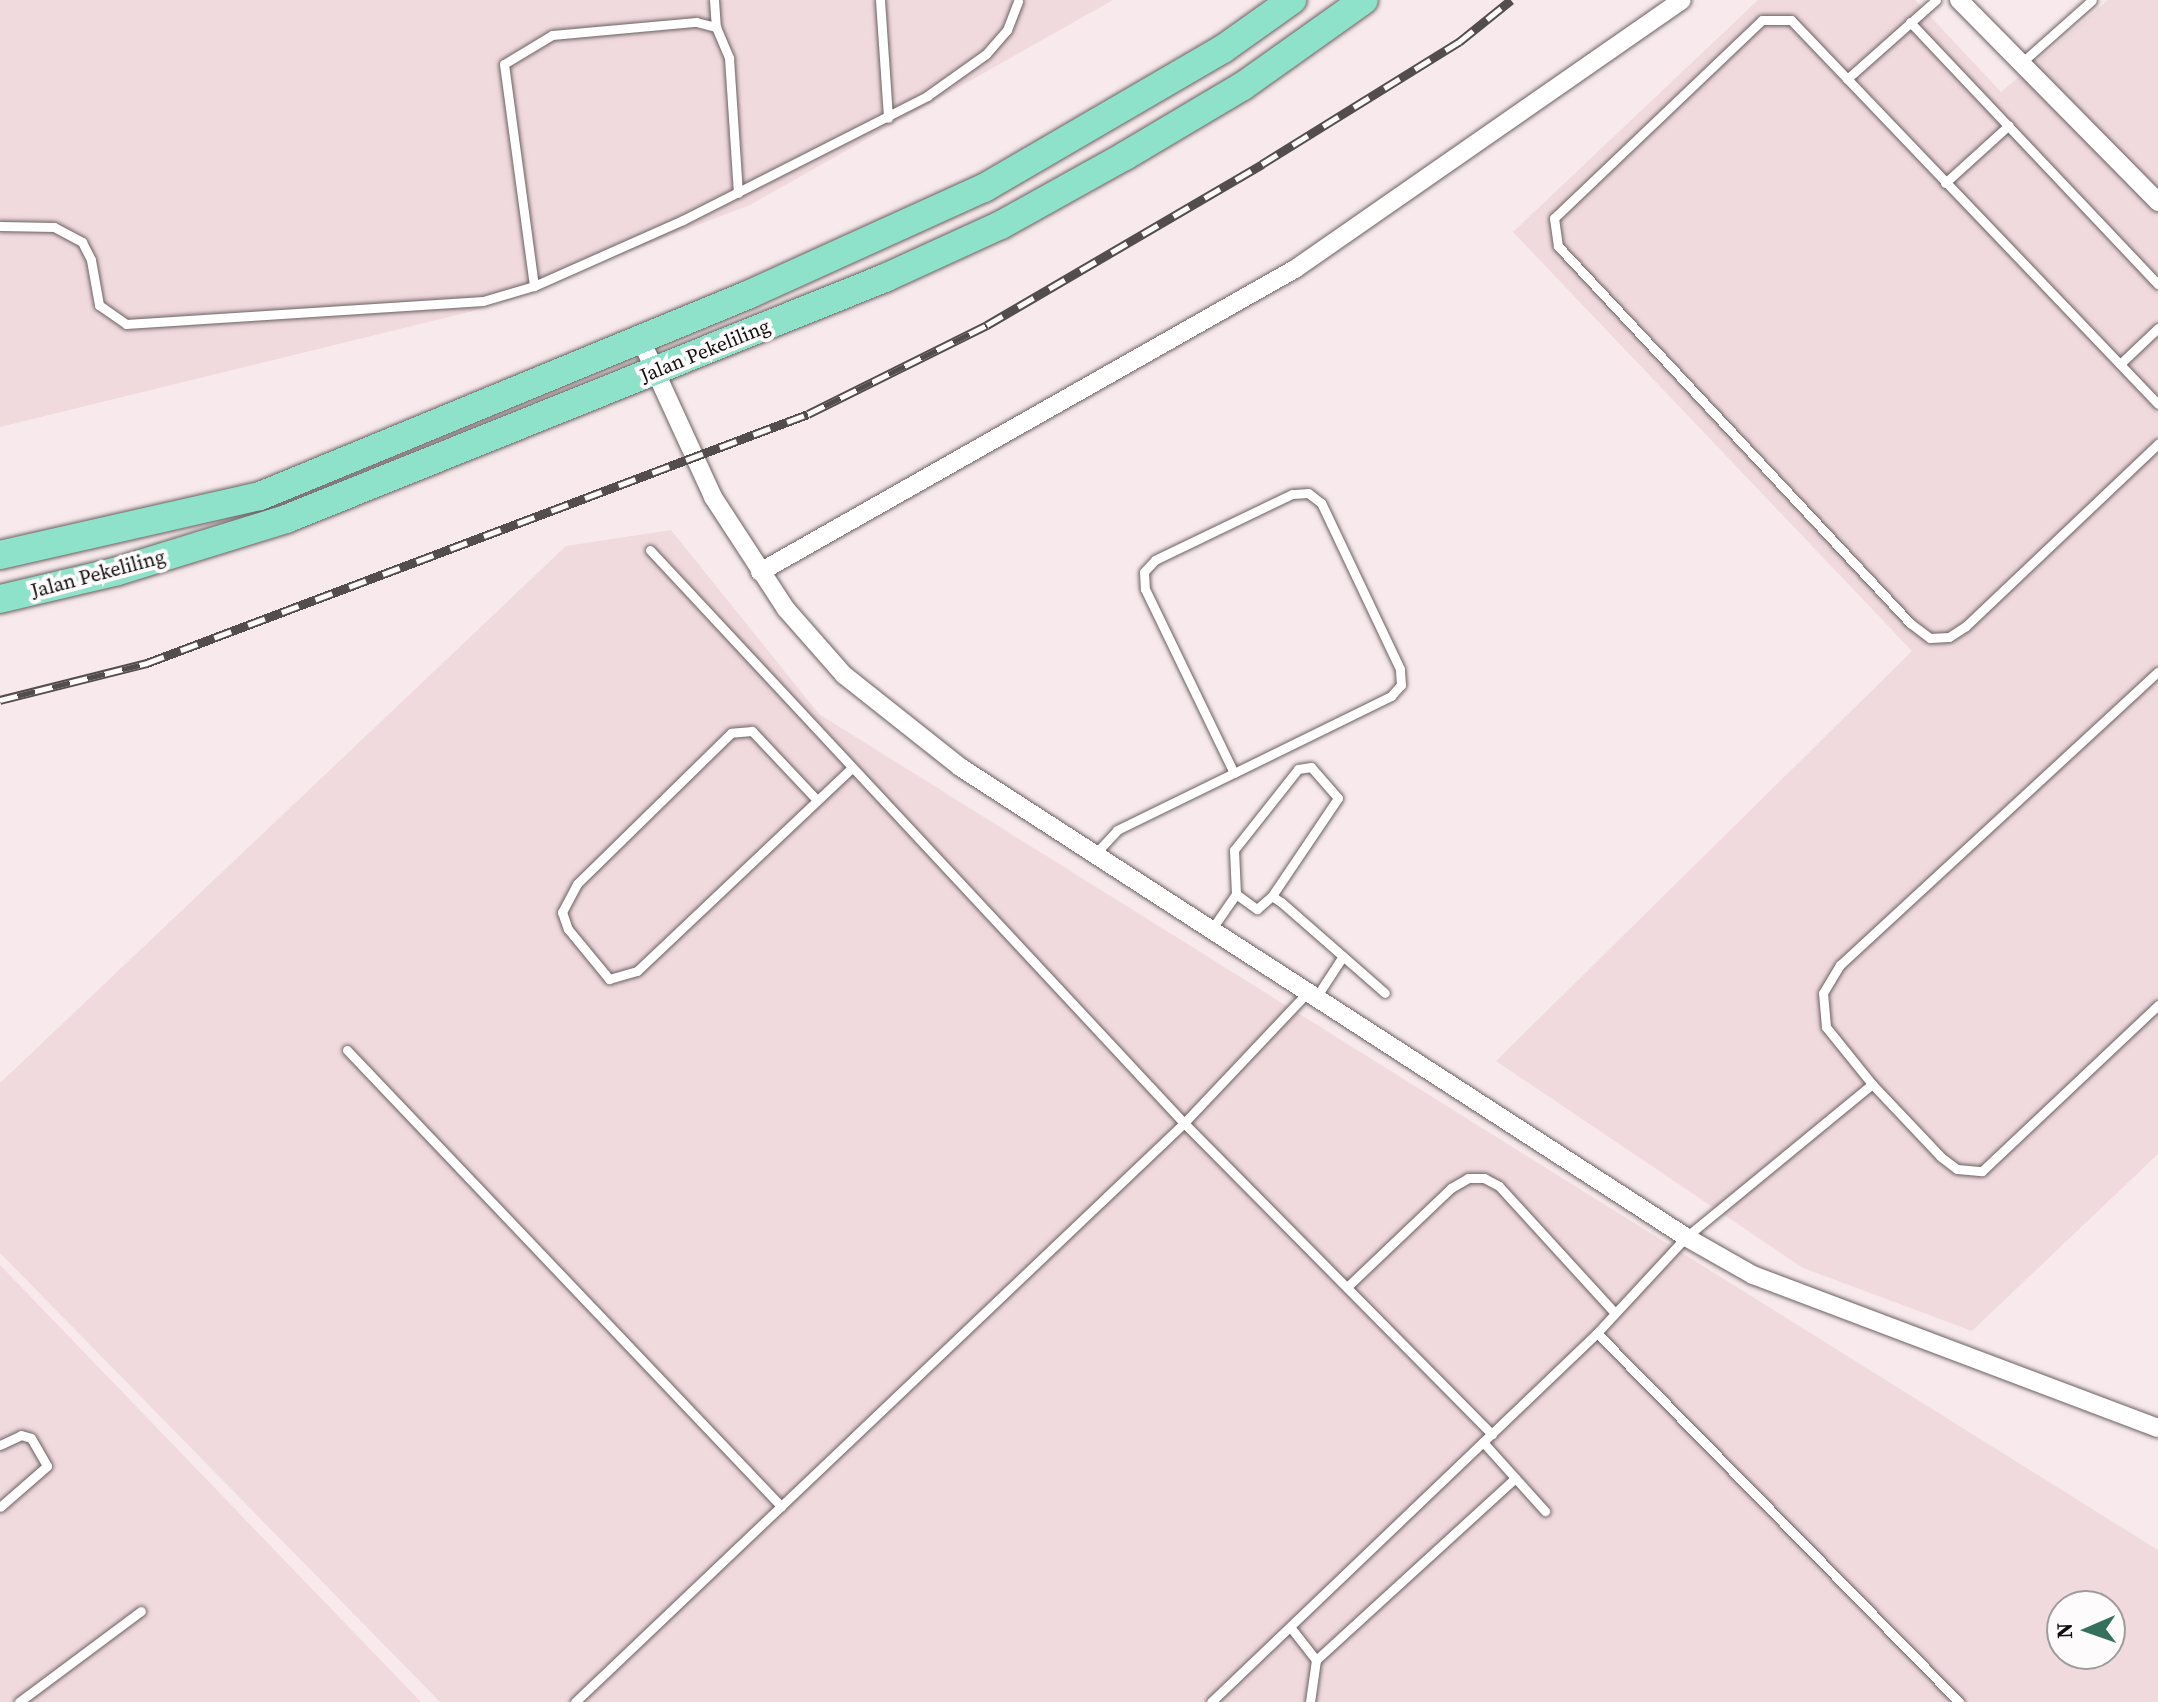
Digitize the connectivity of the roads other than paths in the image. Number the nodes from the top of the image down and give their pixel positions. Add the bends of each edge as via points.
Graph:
1 (714, 0) edge
2 (880, 0) edge
3 (1292, 0) edge
4 (1364, 0) edge
5 (1682, 0) edge
6 (1936, 0) edge
7 (1959, 0) edge
8 (2092, 0) edge
9 (1018, 1) edge
10 (1910, 22) junction
11 (716, 27) junction
12 (2020, 64) junction
13 (1847, 79) junction
14 (888, 118) junction
15 (2009, 125) junction
16 (1945, 183) junction
17 (738, 193) junction
18 (2158, 202) edge
19 (0, 226) edge
20 (2158, 284) edge
21 (534, 286) junction
22 (2158, 328) edge
23 (640, 338) junction
24 (2120, 364) junction
25 (654, 371) junction
26 (2158, 404) edge
27 (2158, 444) edge
28 (650, 550) dead end
29 (0, 555) edge
30 (760, 572) junction
31 (0, 599) edge
32 (2158, 672) edge
33 (852, 768) junction
34 (1234, 773) junction
35 (817, 800) junction
36 (1095, 854) junction
37 (1236, 894) junction
38 (1272, 896) junction
39 (1211, 930) junction
40 (1343, 956) junction
41 (1385, 993) dead end
42 (1311, 996) junction
43 (2158, 1005) edge
44 (347, 1050) dead end
45 (1872, 1084) junction
46 (1184, 1123) junction
47 (1686, 1237) junction
48 (1347, 1287) junction
49 (1614, 1312) junction
50 (1597, 1333) junction
51 (2158, 1428) edge
52 (1492, 1434) junction
53 (1483, 1442) junction
54 (0, 1445) edge
55 (1515, 1478) junction
56 (781, 1506) junction
57 (0, 1507) edge
58 (1545, 1511) dead end
59 (141, 1611) dead end
60 (1291, 1628) junction
61 (1316, 1660) junction
62 (19, 1702) edge
63 (575, 1702) edge
64 (1211, 1702) edge
65 (1310, 1702) edge
66 (1959, 1702) edge

1 - 11 lane
2 - 14 lane
3 - 23 main road, Jalan Pekeliling via 1223,49 984,188
4 - 25 main road, Jalan Pekeliling via 1243,86 1001,225
5 - 30 street via 1295,269
6 - 10 lane
7 - 12 street
8 - 12 lane
9 - 14 lane via 1007,30 986,54
10 - 13 lane
10 - 15 lane
11 - 17 lane via 729,58
11 - 21 lane via 696,22 552,35 504,64
12 - 18 street
13 - 16 lane
13 - 27 lane via 1791,20 1762,20 1554,218 1558,246 1910,623 1930,638 1949,637 1966,626
14 - 17 lane
15 - 16 lane
15 - 20 lane
16 - 24 lane
17 - 21 lane
19 - 21 lane via 54,227 82,242 99,305 126,324 444,306
22 - 24 lane
23 - 25 street
23 - 29 main road, Jalan Pekeliling via 260,496
24 - 26 lane
25 - 30 street via 713,497
25 - 31 main road, Jalan Pekeliling via 286,519 118,571
28 - 33 lane
30 - 36 street via 844,675 960,767
32 - 45 lane via 1840,965 1823,993 1826,1027
33 - 35 lane
33 - 46 lane
34 - 34 lane via 1391,696 1401,685 1400,669 1321,503 1308,493 1279,500 1155,560 1144,572 1145,589
34 - 36 lane via 1117,830
35 - 35 lane via 637,971 609,979 568,929 562,912 577,884 731,733 752,731
36 - 39 street
37 - 38 lane via 1257,909
37 - 38 lane via 1234,850 1298,769 1311,767 1338,798
37 - 39 lane
38 - 40 lane
39 - 42 street
40 - 41 lane
40 - 42 lane
42 - 46 lane
42 - 47 street
43 - 45 lane via 1982,1171 1957,1169 1941,1157
44 - 56 lane
45 - 47 lane
46 - 48 lane
46 - 56 lane
47 - 49 lane
47 - 51 street via 1753,1275
48 - 49 lane via 1451,1188 1468,1178 1484,1178 1499,1186
48 - 52 lane
49 - 50 lane
50 - 52 lane
50 - 66 lane
52 - 53 lane
53 - 55 lane
53 - 60 lane
54 - 57 lane via 21,1435 31,1438 47,1466
55 - 58 lane
55 - 61 lane
56 - 63 lane
59 - 62 lane
60 - 61 lane
60 - 64 lane
61 - 65 lane

